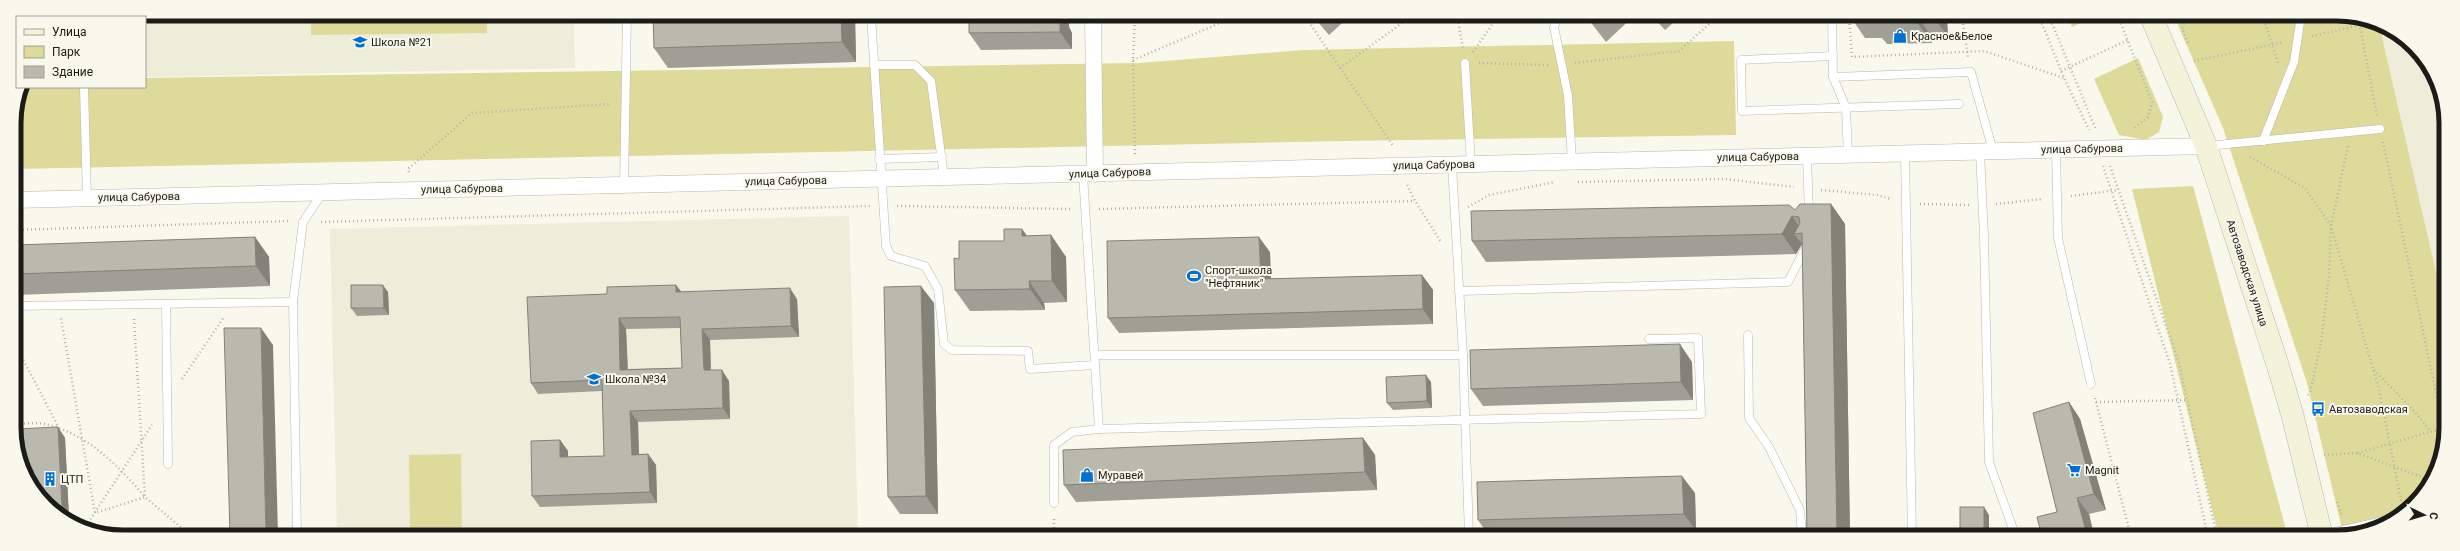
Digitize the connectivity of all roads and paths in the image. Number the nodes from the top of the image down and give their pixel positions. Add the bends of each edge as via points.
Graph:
1 (627, 21) edge
2 (871, 21) edge
3 (1093, 21) edge
4 (1135, 21) edge
5 (1225, 21) edge
6 (1308, 21) edge
7 (1405, 21) edge
8 (1458, 21) edge
9 (1495, 21) edge
10 (1556, 21) edge
11 (1713, 21) edge
12 (1832, 21) edge
13 (1849, 21) edge
14 (1963, 21) edge
15 (2041, 21) edge
16 (2051, 21) edge
17 (2120, 21) edge
18 (2153, 21) edge
19 (2185, 21) edge
20 (2265, 21) edge
21 (2300, 21) edge
22 (2360, 25) joint
23 (2298, 38) junction
24 (2128, 40) junction
25 (2272, 44) junction
26 (2189, 48) dead end
27 (1967, 52) junction
28 (2192, 54) dead end
29 (1833, 56) junction
30 (1133, 60) junction
31 (1465, 63) junction
32 (874, 65) junction
33 (1562, 65) junction
34 (2070, 66) junction
35 (1340, 68) junction
36 (2061, 71) junction
37 (1971, 72) junction
38 (1833, 77) junction
39 (2064, 78) junction
40 (2285, 84) junction
41 (84, 88) edge
42 (625, 103) junction
43 (1959, 104) dead end
44 (1846, 108) junction
45 (2380, 129) junction
46 (2127, 131) dead end
47 (2352, 132) junction
48 (2263, 141) junction
49 (2215, 145) junction
50 (2056, 150) junction
51 (2101, 150) junction
52 (1986, 151) junction
53 (1905, 153) junction
54 (1848, 155) junction
55 (1807, 156) junction
56 (942, 157) junction
57 (879, 159) junction
58 (1572, 162) junction
59 (1471, 164) junction
60 (1452, 165) junction
61 (1402, 166) junction
62 (1136, 173) junction
63 (1089, 174) junction
64 (944, 177) junction
65 (881, 179) junction
66 (1562, 182) dead end
67 (1570, 182) dead end
68 (624, 185) junction
69 (1808, 189) junction
70 (409, 190) junction
71 (2111, 190) junction
72 (2118, 190) junction
73 (323, 192) junction
74 (87, 198) junction
75 (2057, 198) junction
76 (21, 200) edge
77 (1415, 201) junction
78 (1906, 204) junction
79 (1983, 205) junction
80 (883, 206) junction
81 (1084, 209) junction
82 (1455, 214) junction
83 (303, 222) junction
84 (1809, 225) edge
85 (2331, 226) junction
86 (21, 230) edge
87 (1810, 241) edge
88 (1458, 268) junction
89 (1459, 291) junction
90 (293, 302) junction
91 (133, 304) junction
92 (166, 304) junction
93 (59, 305) junction
94 (21, 306) edge
95 (1748, 335) dead end
96 (1649, 339) dead end
97 (1095, 355) junction
98 (1464, 355) junction
99 (21, 356) edge
100 (1095, 365) junction
101 (2373, 370) junction
102 (2091, 384) joint
103 (2307, 395) dead end
104 (2178, 400) junction
105 (2187, 400) junction
106 (2096, 402) junction
107 (2439, 406) edge
108 (1466, 422) junction
109 (21, 424) edge
110 (59, 429) junction
111 (1099, 429) junction
112 (2439, 430) edge
113 (2431, 432) junction
114 (82, 440) junction
115 (2389, 445) junction
116 (2322, 450) dead end
117 (2357, 453) junction
118 (168, 464) dead end
119 (2394, 469) junction
120 (2425, 479) edge
121 (145, 497) junction
122 (1054, 503) dead end
123 (2402, 506) edge
124 (2371, 524) edge
125 (2352, 529) edge
126 (184, 530) edge
127 (297, 530) edge
128 (1469, 530) edge
129 (1802, 530) edge
130 (1912, 530) edge
131 (2014, 530) edge
132 (2129, 530) edge
133 (2206, 530) edge
134 (2216, 530) edge
135 (2321, 530) edge

1 - 42 lane
2 - 32 lane
3 - 63 street
4 - 30 path
5 - 30 path
6 - 35 path
7 - 35 path
8 - 31 path
9 - 31 path
10 - 33 lane via 1554,27
11 - 33 path via 1679,51
12 - 29 lane
13 - 27 path via 1852,57
14 - 27 path
15 - 36 path
16 - 34 path
17 - 24 path
18 - 49 main road, Автозаводская улица
19 - 26 path via 2182,28
20 - 25 path
21 - 23 lane
22 - 23 path
22 - 45 path
23 - 25 path
23 - 40 lane via 2294,62
24 - 34 path
24 - 46 path via 2152,102 2148,117 2134,129
25 - 28 path via 2194,61
25 - 40 path
27 - 37 path
27 - 39 path via 1984,51
29 - 38 lane
29 - 44 lane via 1741,60 1742,111
30 - 62 path
31 - 33 path
31 - 59 lane
32 - 56 lane via 915,65 931,81
32 - 57 lane
33 - 58 lane via 1568,96
34 - 36 path
34 - 39 path via 2098,134 2090,134
35 - 61 path
36 - 39 path
37 - 38 lane
37 - 52 lane
38 - 44 lane
40 - 48 lane
41 - 74 lane
42 - 68 lane
42 - 70 path via 472,113 408,169
43 - 44 lane
44 - 54 lane
45 - 47 lane
45 - 107 path
47 - 48 lane
47 - 85 path
48 - 49 lane
49 - 51 street, улица Сабурова
49 - 85 path via 2305,188
49 - 135 main road, Автозаводская улица via 2293,417
50 - 51 street, улица Сабурова
50 - 52 street, улица Сабурова
50 - 75 lane
51 - 71 path
51 - 72 path
52 - 53 street, улица Сабурова
52 - 79 lane
53 - 54 street, улица Сабурова
53 - 78 lane
54 - 55 street, улица Сабурова
55 - 58 street, улица Сабурова
55 - 69 lane
56 - 57 lane
56 - 64 lane
57 - 65 lane
58 - 59 street, улица Сабурова
59 - 60 street, улица Сабурова
60 - 61 street, улица Сабурова
60 - 82 lane
61 - 62 street, улица Сабурова
61 - 77 path
62 - 63 street, улица Сабурова
63 - 64 street, улица Сабурова
63 - 81 lane
64 - 65 street, улица Сабурова
65 - 68 street, улица Сабурова
65 - 80 lane
66 - 82 path via 1489,195
67 - 69 path via 1725,179
68 - 70 street, улица Сабурова
69 - 78 path via 1877,195
69 - 84 lane
70 - 73 street, улица Сабурова
71 - 72 path
71 - 75 path
71 - 104 path via 2170,364
72 - 105 path via 2179,363
73 - 74 street, улица Сабурова
73 - 83 lane
74 - 76 street, улица Сабурова
75 - 79 path
75 - 102 lane via 2058,238
77 - 81 path
77 - 88 path
78 - 79 path
78 - 130 lane
79 - 131 lane via 1989,462
80 - 81 path
80 - 83 path
80 - 100 lane via 886,246 891,256 925,266 938,289 944,344 952,350 1028,351 1030,369
81 - 97 lane
82 - 88 lane
83 - 86 path
83 - 90 lane
85 - 101 path
85 - 103 path via 2329,276 2320,343 2310,393
87 - 89 lane via 1788,282
88 - 89 lane
89 - 98 lane
90 - 92 lane
90 - 127 lane
91 - 92 lane
91 - 93 lane
91 - 121 path
92 - 118 lane
93 - 94 lane
93 - 114 path
95 - 129 lane via 1749,418 1769,448 1800,510
96 - 108 lane via 1698,338 1701,414
97 - 98 lane
97 - 100 lane
98 - 108 lane
99 - 110 path
100 - 111 lane
101 - 113 path
101 - 115 path
102 - 106 path
104 - 105 path
104 - 106 path
104 - 133 path
105 - 134 path
106 - 132 path
108 - 111 lane
108 - 128 lane
109 - 110 path via 43,424
110 - 114 path via 73,433
111 - 122 lane via 1072,432 1054,445
112 - 113 path
113 - 115 path
114 - 121 path via 123,470
114 - 121 path via 95,513
115 - 117 path
115 - 119 path
116 - 117 path via 2324,456
117 - 119 path
119 - 120 path
119 - 123 path
121 - 126 path
124 - 125 lane

